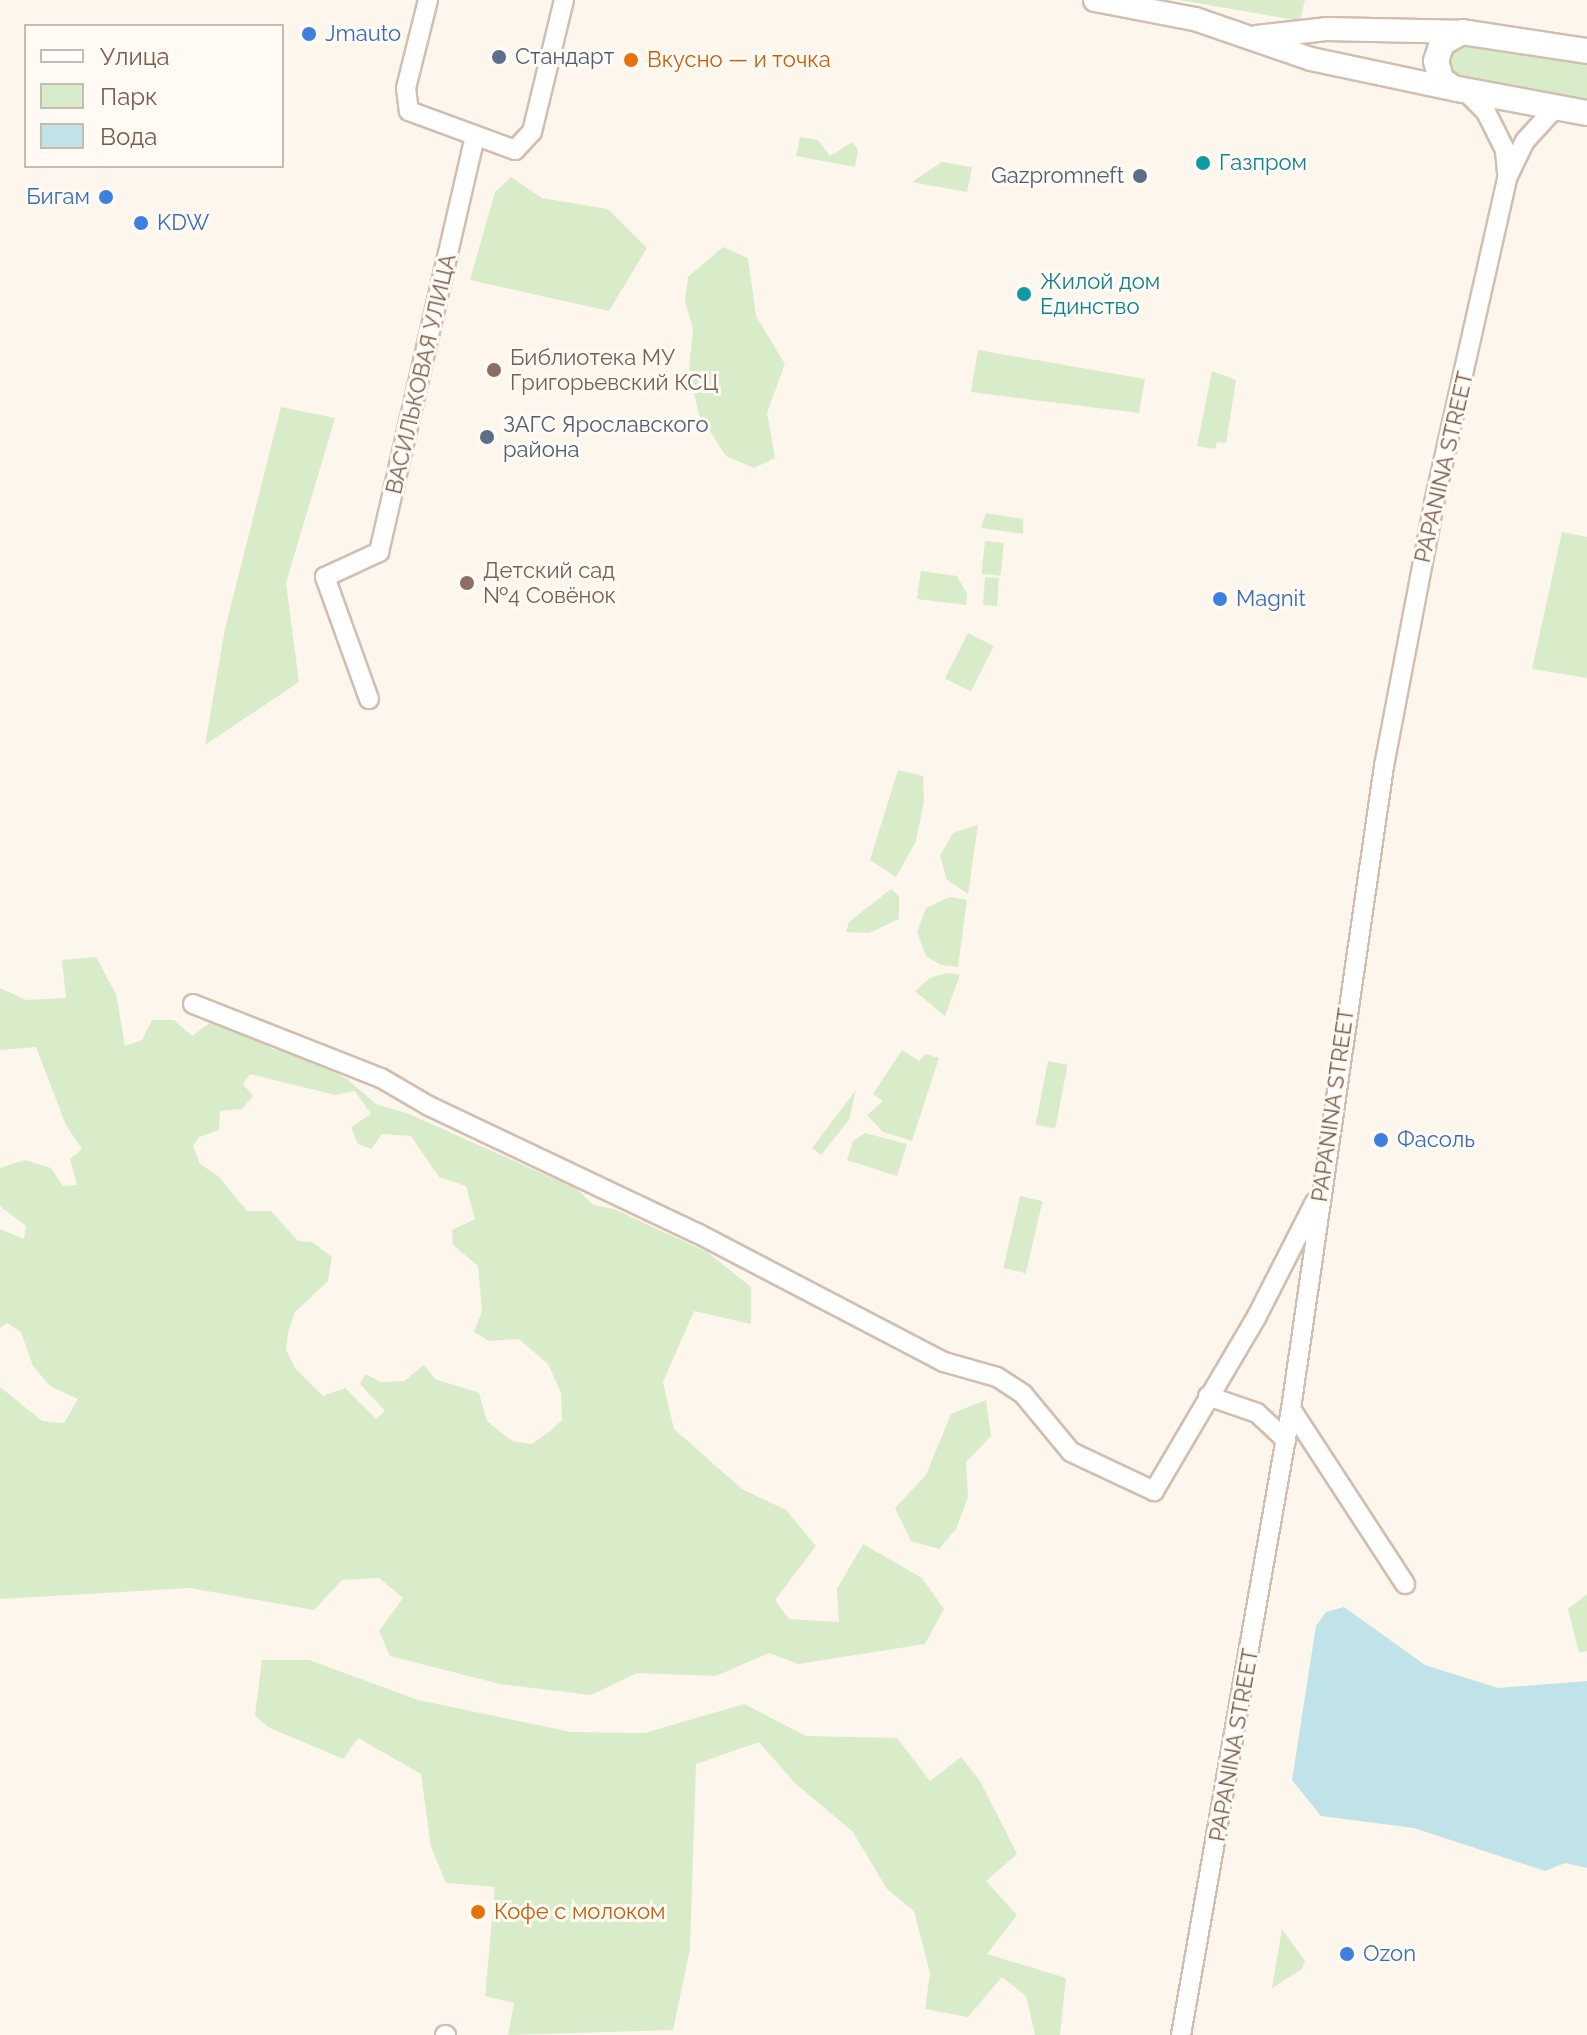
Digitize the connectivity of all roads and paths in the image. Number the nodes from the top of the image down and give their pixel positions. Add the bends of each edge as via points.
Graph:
1 (428, 0) edge
2 (564, 0) edge
3 (1095, 0) edge
4 (1468, 32) junction
5 (1256, 37) junction
6 (1587, 51) edge
7 (1464, 91) junction
8 (1556, 107) junction
9 (1587, 113) edge
10 (475, 137) junction
11 (1507, 178) junction
12 (369, 699) dead end
13 (193, 1004) dead end
14 (1322, 1189) junction
15 (1208, 1396) junction
16 (1291, 1409) junction
17 (1286, 1440) junction
18 (1405, 1584) dead end
19 (1181, 2035) edge

1 - 10 street via 406,88 409,111
2 - 10 street via 529,141 515,150
3 - 5 street
4 - 5 street via 1326,29
4 - 6 main road
4 - 7 main road via 1450,35 1437,55 1441,79
5 - 7 street via 1311,59
7 - 8 main road
7 - 11 street, PAPANINA STREET via 1486,112 1507,157
8 - 9 main road
8 - 11 street, PAPANINA STREET via 1525,141
10 - 12 street, ВАСИЛЬКОВАЯ УЛИЦА via 379,552 325,577
11 - 14 street, PAPANINA STREET via 1434,503 1387,751
13 - 15 street via 381,1078 944,1362 997,1377 1023,1394 1071,1452 1154,1491
14 - 15 street via 1257,1316
14 - 16 street, PAPANINA STREET
15 - 17 street via 1257,1413
16 - 17 street, PAPANINA STREET
16 - 18 street
17 - 19 street, PAPANINA STREET

